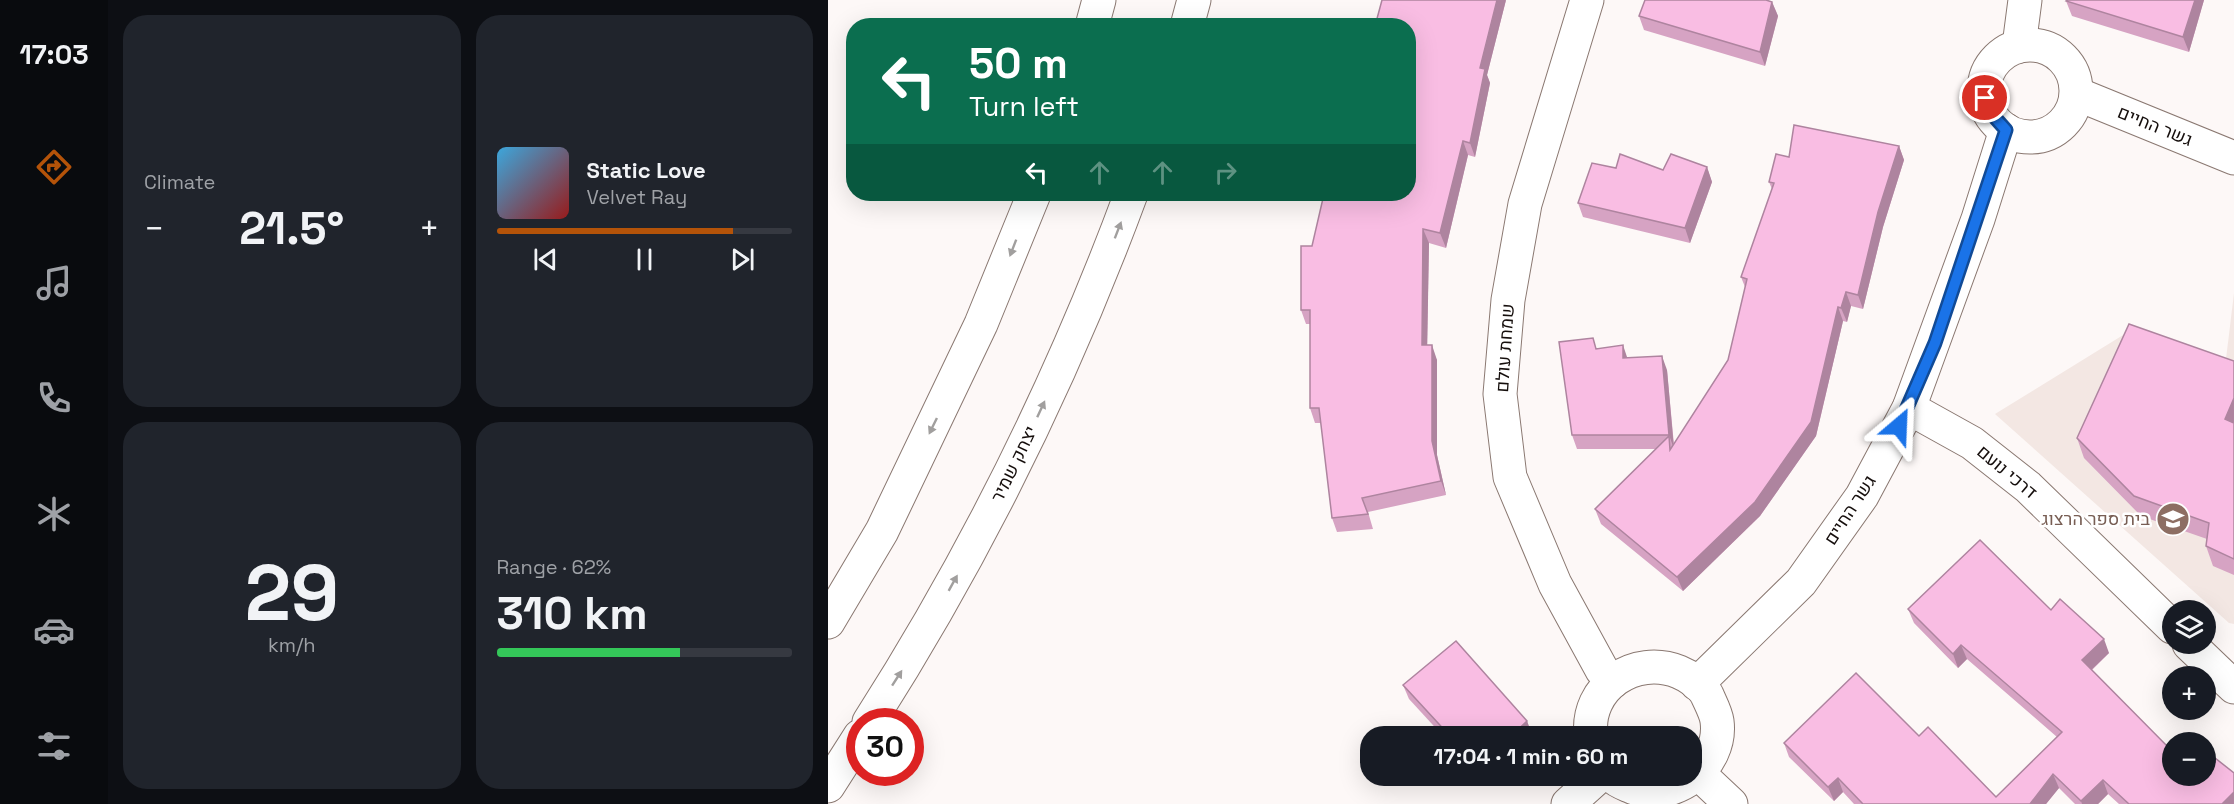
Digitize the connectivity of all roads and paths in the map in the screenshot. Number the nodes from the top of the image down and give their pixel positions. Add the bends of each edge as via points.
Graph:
1 (1099, 0) edge
2 (1194, 0) edge
3 (1587, 0) edge
4 (2025, 0) edge
5 (1094, 18) edge
6 (1189, 18) edge
7 (2019, 46) junction
8 (2076, 94) junction
9 (2006, 130) junction
10 (2234, 158) edge
11 (1031, 201) edge
12 (1128, 201) edge
13 (1909, 408) junction
14 (2162, 617) edge
15 (828, 622) edge
16 (2199, 654) edge
17 (1612, 682) junction
18 (1697, 684) junction
19 (2234, 687) edge
20 (878, 708) edge
21 (1590, 726) edge
22 (846, 758) edge
23 (1702, 767) edge
24 (1702, 777) edge
25 (828, 786) edge
26 (1588, 786) edge
27 (1630, 786) edge
28 (1678, 786) edge
29 (1568, 804) edge
30 (1731, 804) edge

1 - 5 street
2 - 6 street
3 - 17 street, שמחת עולם via 1525,204 1508,300 1500,394 1510,477 1555,585
4 - 7 street
7 - 8 street via 2046,47 2056,52 2073,73
7 - 9 street via 1993,64 1985,82 1990,112
8 - 9 street via 2071,113 2062,125 2046,135 2025,137
8 - 10 street, גשר החיים
9 - 13 street, גשר החיים
11 -> 15 street via 981,324 882,531
20 -> 12 street, יצחק שמיר via 925,634 996,501 1064,360
13 - 14 street, דרכי נועם via 1972,443 2028,487
13 - 18 street, גשר החיים via 1862,496 1801,582
16 - 19 street
17 - 18 street via 1642,666 1666,666
17 - 21 street via 1598,699
18 - 23 street via 1706,692 1717,721 1713,752
22 - 25 street
24 - 30 street
26 - 29 street
27 - 28 street via 1642,791

